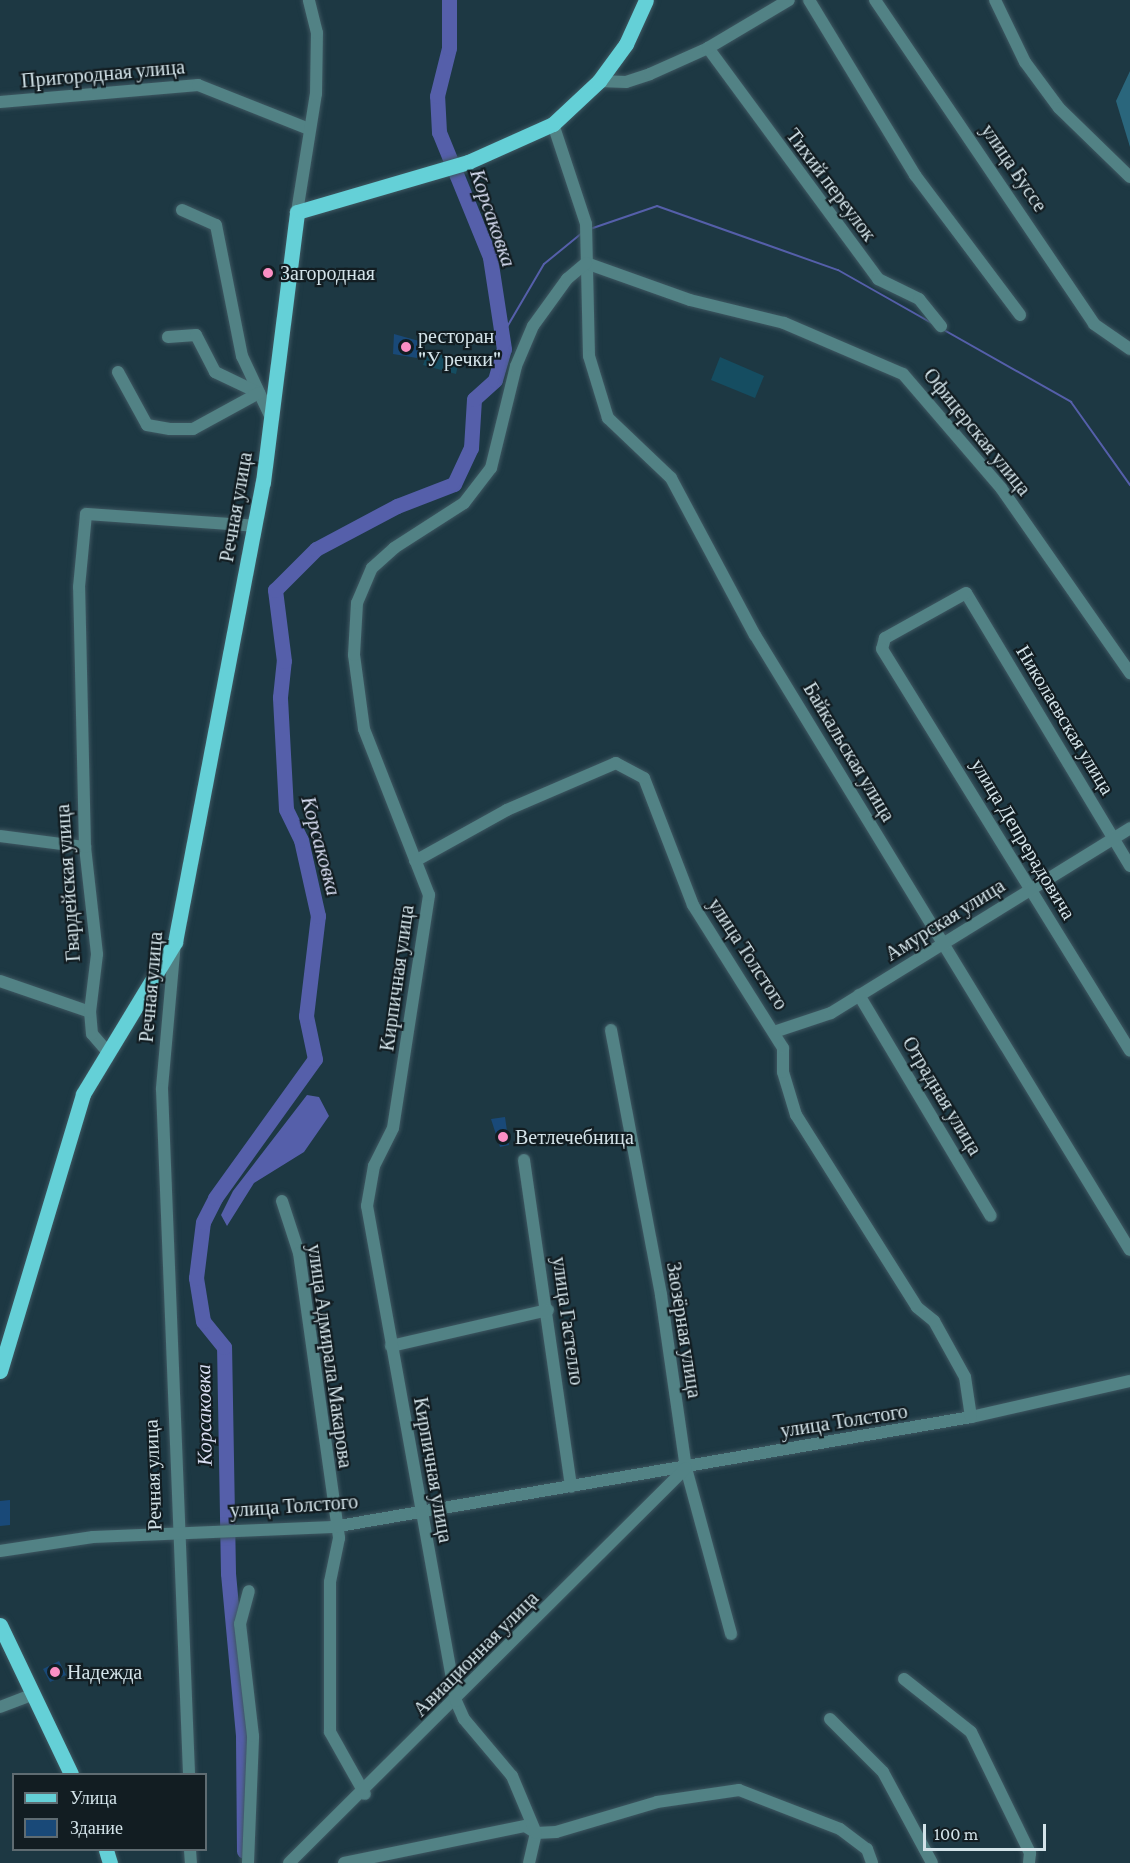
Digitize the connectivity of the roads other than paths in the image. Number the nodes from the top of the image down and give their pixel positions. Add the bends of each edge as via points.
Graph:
1 (309, 0) edge
2 (646, 0) edge
3 (789, 0) edge
4 (809, 0) edge
5 (875, 0) edge
6 (995, 0) edge
7 (708, 48) junction
8 (599, 81) junction
9 (0, 102) edge
10 (553, 124) junction
11 (309, 129) junction
12 (1130, 177) edge
13 (182, 210) dead end
14 (297, 212) junction
15 (586, 263) junction
16 (1020, 315) dead end
17 (941, 326) dead end
18 (168, 337) dead end
19 (1130, 349) edge
20 (118, 372) dead end
21 (259, 393) junction
22 (271, 418) junction
23 (256, 526) junction
24 (966, 593) joint
25 (1130, 673) edge
26 (1130, 828) edge
27 (0, 836) edge
28 (1113, 839) junction
29 (85, 847) junction
30 (415, 861) junction
31 (1130, 866) edge
32 (1031, 890) junction
33 (175, 942) junction
34 (944, 944) junction
35 (0, 981) edge
36 (860, 995) junction
37 (90, 1012) junction
38 (611, 1030) dead end
39 (774, 1032) junction
40 (106, 1050) junction
41 (1130, 1051) edge
42 (524, 1160) dead end
43 (282, 1201) dead end
44 (991, 1216) dead end
45 (1130, 1250) edge
46 (548, 1310) junction
47 (391, 1346) junction
48 (0, 1371) edge
49 (1130, 1381) edge
50 (971, 1417) junction
51 (686, 1468) junction
52 (572, 1487) junction
53 (422, 1512) junction
54 (333, 1527) junction
55 (177, 1535) junction
56 (0, 1551) edge
57 (249, 1592) dead end
58 (0, 1625) edge
59 (731, 1634) dead end
60 (904, 1679) dead end
61 (32, 1695) junction
62 (456, 1701) junction
63 (0, 1707) edge
64 (830, 1719) dead end
65 (71, 1773) edge
66 (189, 1773) edge
67 (364, 1794) junction
68 (536, 1833) junction
69 (248, 1863) edge
70 (289, 1863) edge
71 (344, 1863) edge
72 (529, 1863) edge
73 (872, 1863) edge
74 (932, 1863) edge
75 (1029, 1863) edge

1 - 11 street via 317,33 316,94
2 - 8 main road via 626,44
3 - 7 street
4 - 16 street via 915,175
5 - 19 street, улица Буссе via 1094,324
6 - 12 street via 1025,62 1059,108
7 - 8 street via 626,82
7 - 17 street, Тихий переулок via 878,279 919,298
8 - 10 main road
9 - 11 street, Пригородная улица via 198,85
10 - 14 main road via 468,162
10 - 15 street via 582,209 588,244
11 - 14 street
13 - 21 street via 216,225 242,356
14 - 22 main road, Речная улица
15 - 25 street, Офицерская улица via 690,300 784,323 903,374 1001,488
15 - 30 street, Кирпичная улица via 567,279 533,326 516,366 491,468 464,503 394,548 372,568 357,603 354,655 364,729
15 - 34 street, Байкальская улица via 589,356 608,418 671,478 755,635
18 - 21 street via 196,335 215,372
20 - 21 street via 147,425 170,429 193,429
21 - 22 street
22 - 23 main road, Речная улица
23 - 29 street, Гвардейская улица via 86,514 79,587
23 - 33 main road, Речная улица
24 - 28 street, Николаевская улица
24 - 32 street, улица Депрерадовича via 885,638 882,649
26 - 28 street, Амурская улица
27 - 29 street
28 - 31 street, Николаевская улица
28 - 32 street, Амурская улица
29 - 37 street, Гвардейская улица via 97,954
30 - 39 street, улица Толстого via 507,810 616,763 644,778 693,905
30 - 47 street, Кирпичная улица via 429,895 417,984 393,1128 374,1166 367,1206
32 - 34 street, Амурская улица
32 - 41 street, улица Депрерадовича
33 - 40 main road
33 - 55 street, Речная улица via 162,1089
34 - 36 street, Амурская улица
34 - 45 street, Байкальская улица
35 - 37 street
36 - 39 street, Амурская улица via 831,1013
36 - 44 street, Отрадная улица
37 - 40 street, Гвардейская улица via 92,1034
38 - 51 street, Заозёрная улица via 661,1295
39 - 50 street, улица Толстого via 783,1048 783,1072 796,1115 917,1307 934,1321 965,1377
40 - 48 main road via 83,1094
42 - 46 street, улица Гастелло
43 - 54 street, улица Адмирала Макарова via 299,1253
46 - 47 street
46 - 52 street, улица Гастелло
47 - 53 street, Кирпичная улица
49 - 50 street
50 - 51 street, улица Толстого via 949,1425
51 - 52 street, улица Толстого
51 - 59 street, Заозёрная улица
51 - 62 street, Авиационная улица
52 - 53 street, улица Толстого
53 - 54 street, улица Толстого
53 - 62 street, Кирпичная улица
54 - 55 street, улица Толстого
54 - 67 street, улица Адмирала Макарова via 339,1538 330,1582 330,1732
55 - 56 street, улица Толстого via 93,1537
55 - 66 street, Речная улица
57 - 69 street via 240,1624 253,1736
58 - 61 main road
60 - 75 street via 971,1732 1030,1853
61 - 63 street
61 - 65 main road
62 - 67 street, Авиационная улица
62 - 68 street, Кирпичная улица via 464,1719 512,1776
64 - 74 street via 883,1772
67 - 70 street, Авиационная улица
68 - 71 street via 525,1826
68 - 72 street
68 - 73 street via 657,1803 739,1790 840,1829 867,1849

